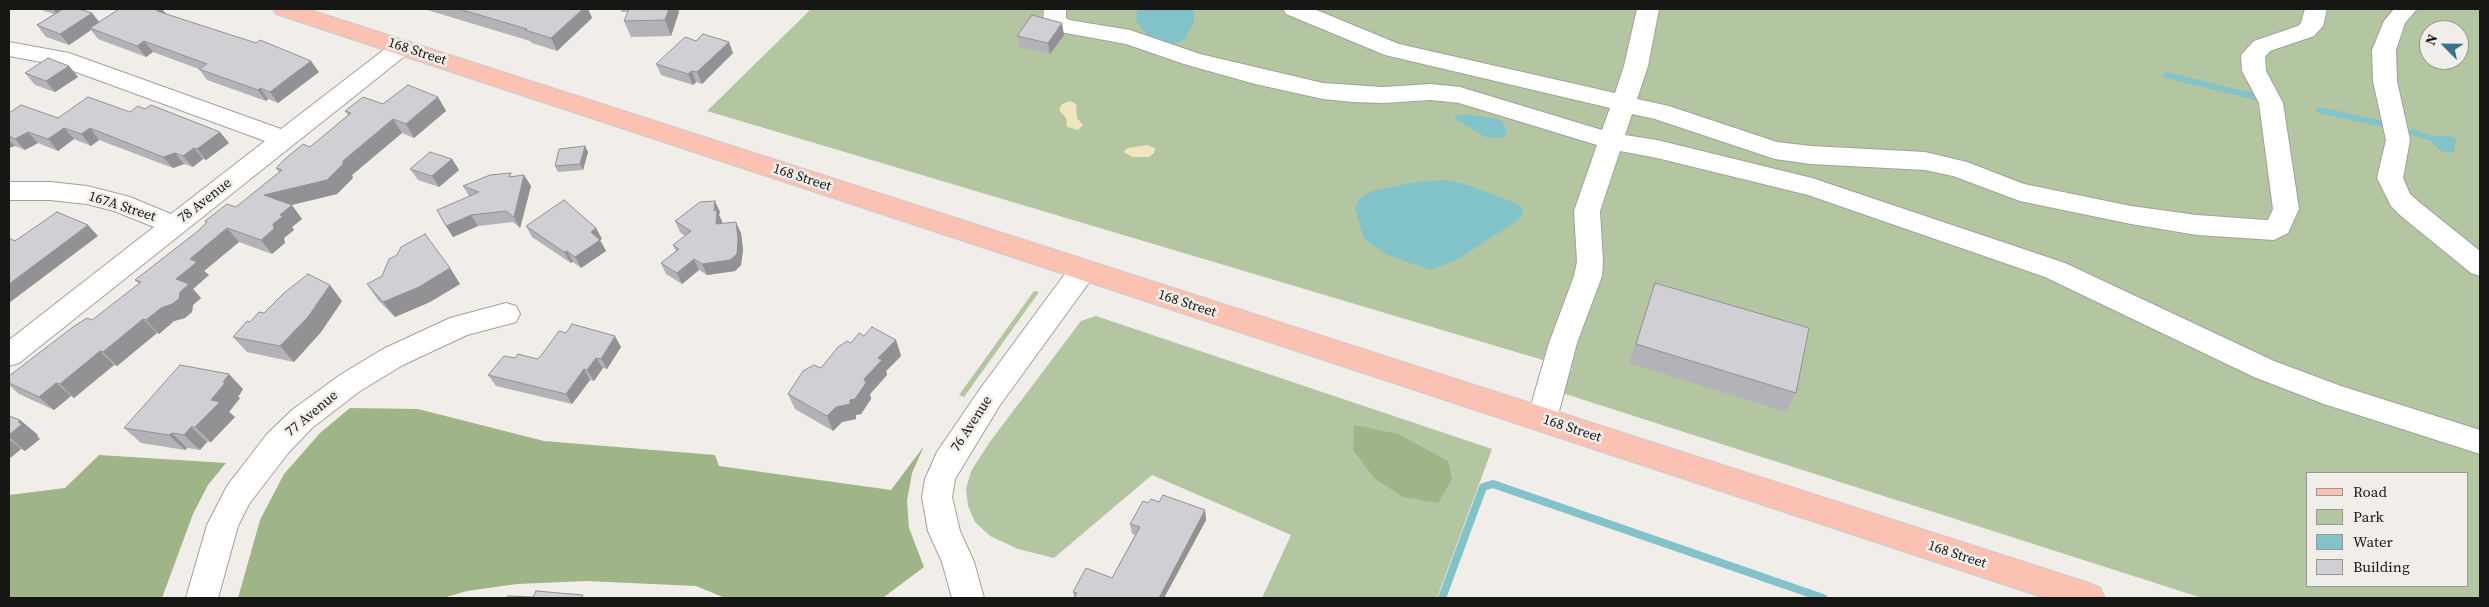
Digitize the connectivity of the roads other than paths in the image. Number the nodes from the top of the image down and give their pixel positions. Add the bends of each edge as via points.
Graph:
1 (284, 9) edge
2 (1055, 9) edge
3 (1294, 9) edge
4 (1648, 9) edge
5 (2316, 9) edge
6 (2406, 9) edge
7 (402, 47) junction
8 (9, 48) edge
9 (1624, 105) junction
10 (285, 139) junction
11 (1611, 141) junction
12 (9, 191) edge
13 (174, 225) junction
14 (2480, 266) edge
15 (1083, 270) junction
16 (506, 314) dead end
17 (9, 355) edge
18 (1542, 419) junction
19 (2480, 442) edge
20 (202, 598) edge
21 (968, 598) edge
22 (2089, 598) edge

1 - 7 main road, 168 Street
2 - 11 street via 1054,21 1063,26 1130,37 1192,59 1255,76 1353,94 1460,94
3 - 9 street via 1393,50
4 - 9 street
5 - 9 street via 2312,26 2306,31 2262,46 2252,56 2254,71 2271,103 2284,197 2284,219 2274,230 2140,217 2030,194 1958,168 1924,161 1775,150 1677,117
6 - 14 street via 2395,21 2384,50 2385,81 2398,140 2390,178 2400,200
7 - 10 street, 78 Avenue
7 - 15 main road, 168 Street
8 - 10 street via 61,58
9 - 11 street
10 - 13 street, 78 Avenue
11 - 18 street via 1587,211 1588,276 1563,343
11 - 19 street via 1650,147 1716,166 1806,185 1999,249 2054,270 2290,379 2360,405
12 - 13 street, 167A Street via 87,195 121,204
13 - 17 street, 78 Avenue
15 - 18 main road, 168 Street
15 - 21 street, 76 Avenue via 990,396 948,460 940,479 937,497 944,531 958,562
16 - 20 street, 77 Avenue via 460,326 393,357 302,419 278,443 238,495 223,525
18 - 22 main road, 168 Street

